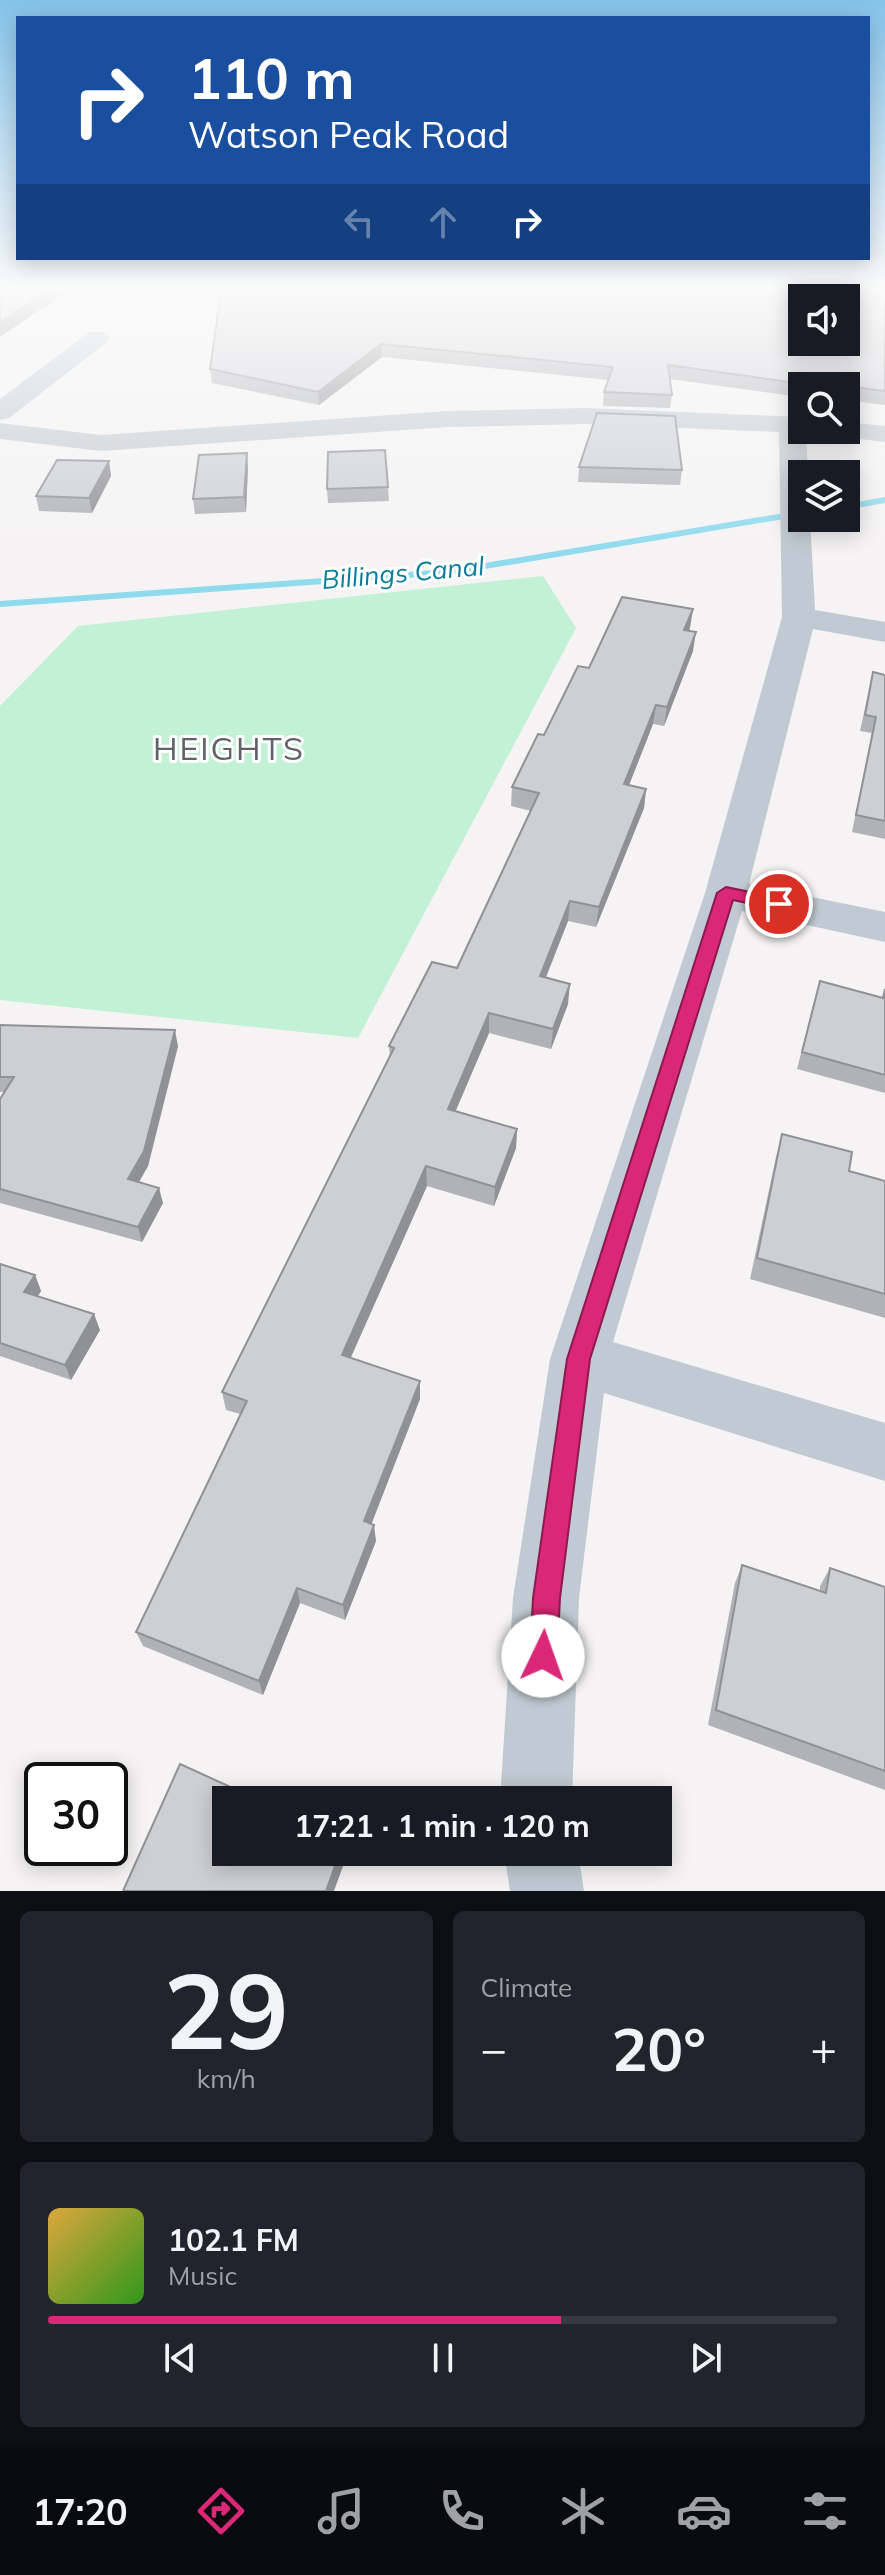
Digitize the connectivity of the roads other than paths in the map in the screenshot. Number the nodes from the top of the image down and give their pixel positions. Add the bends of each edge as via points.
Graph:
1 (43, 379) edge
2 (0, 412) edge
3 (788, 425) edge
4 (0, 431) edge
5 (860, 431) edge
6 (885, 434) edge
7 (797, 444) edge
8 (799, 617) junction
9 (885, 632) edge
10 (726, 893) junction
11 (885, 927) edge
12 (579, 1359) junction
13 (885, 1452) edge
14 (537, 1786) edge
15 (543, 1866) edge
16 (547, 1891) edge

1 - 2 street
3 - 4 street via 586,416 448,419 101,443
5 - 6 street
7 - 8 street
8 - 9 street
8 - 10 street
10 - 11 street
10 - 12 street
12 - 13 street
12 - 14 street via 546,1598
15 - 16 street

